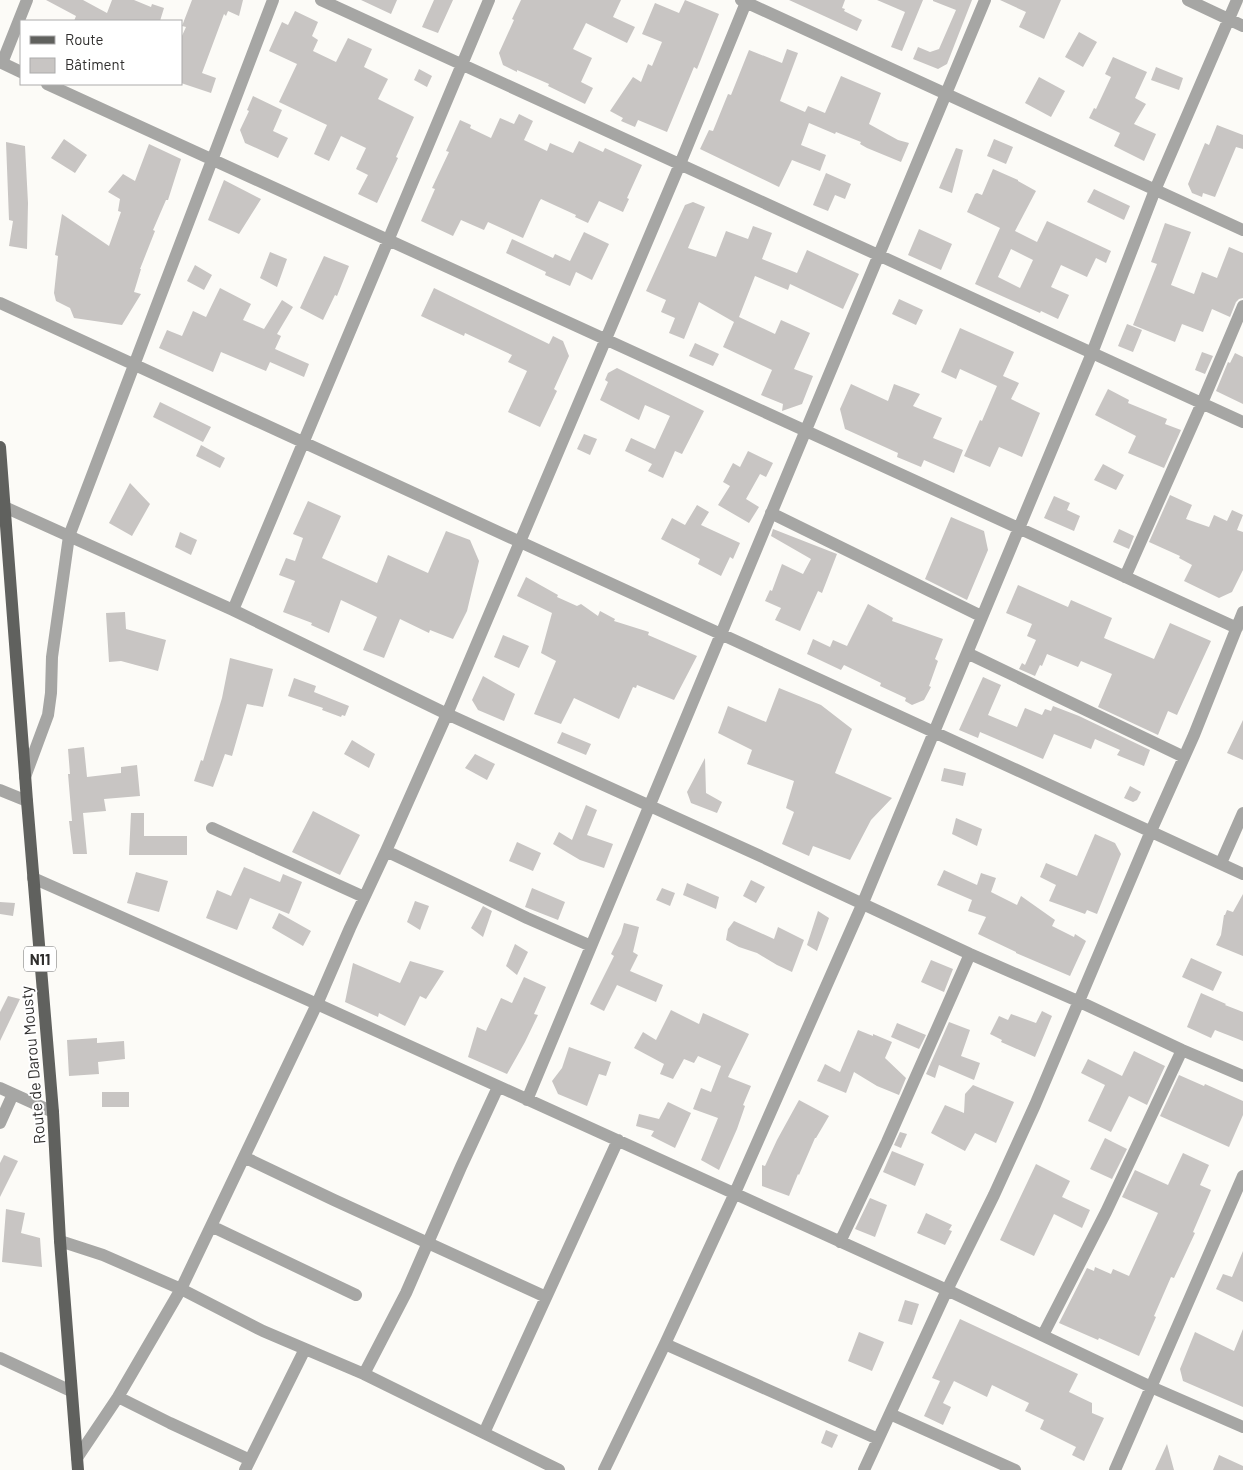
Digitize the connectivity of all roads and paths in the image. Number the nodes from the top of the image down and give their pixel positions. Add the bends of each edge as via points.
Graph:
1 (27, 0) edge
2 (273, 0) edge
3 (321, 0) edge
4 (488, 0) edge
5 (985, 0) edge
6 (1188, 0) edge
7 (1237, 0) edge
8 (745, 1) edge
9 (1228, 20) junction
10 (1243, 26) edge
11 (1, 63) edge
12 (462, 64) junction
13 (20, 72) edge
14 (49, 85) edge
15 (946, 94) junction
16 (212, 159) junction
17 (680, 164) junction
18 (1155, 190) junction
19 (1243, 230) edge
20 (388, 240) junction
21 (879, 255) junction
22 (0, 303) edge
23 (1243, 306) edge
24 (606, 340) junction
25 (1092, 353) junction
26 (134, 365) junction
27 (1202, 403) junction
28 (1243, 422) edge
29 (805, 431) junction
30 (303, 442) junction
31 (0, 448) edge
32 (2, 506) edge
33 (771, 514) junction
34 (1018, 529) junction
35 (69, 536) junction
36 (520, 542) junction
37 (1125, 577) junction
38 (233, 610) junction
39 (1243, 612) edge
40 (981, 616) junction
41 (1237, 628) junction
42 (721, 634) junction
43 (967, 653) junction
44 (447, 714) junction
45 (934, 732) junction
46 (1184, 757) junction
47 (25, 777) junction
48 (0, 790) edge
49 (27, 801) junction
50 (649, 805) junction
51 (1243, 813) edge
52 (212, 828) dead end
53 (1151, 831) junction
54 (386, 851) junction
55 (1220, 864) junction
56 (1243, 874) edge
57 (33, 878) junction
58 (364, 897) junction
59 (862, 905) junction
60 (591, 946) junction
61 (970, 954) junction
62 (1080, 1002) junction
63 (317, 1004) junction
64 (1182, 1050) junction
65 (1243, 1076) edge
66 (498, 1087) junction
67 (0, 1088) edge
68 (13, 1094) junction
69 (526, 1100) junction
70 (53, 1112) junction
71 (0, 1123) edge
72 (618, 1140) junction
73 (244, 1157) junction
74 (1243, 1176) edge
75 (734, 1195) junction
76 (211, 1226) junction
77 (60, 1241) junction
78 (840, 1242) junction
79 (427, 1243) junction
80 (181, 1288) junction
81 (947, 1290) junction
82 (356, 1295) dead end
83 (546, 1297) junction
84 (1043, 1335) junction
85 (665, 1344) junction
86 (305, 1349) junction
87 (0, 1358) edge
88 (364, 1374) junction
89 (1151, 1387) junction
90 (71, 1391) junction
91 (118, 1397) junction
92 (890, 1414) junction
93 (1243, 1427) edge
94 (484, 1433) junction
95 (878, 1439) junction
96 (78, 1464) edge
97 (248, 1465) edge
98 (559, 1470) edge
99 (604, 1470) edge
100 (864, 1470) edge
101 (1016, 1470) edge
102 (1115, 1470) edge

1 - 11 street
2 - 16 street
3 - 12 street
4 - 12 street
5 - 15 street
6 - 9 street
7 - 9 street
8 - 15 street
8 - 17 street
9 - 10 street
9 - 18 street
11 - 13 street
12 - 17 street
12 - 20 street
14 - 16 street
15 - 18 street
15 - 21 street
16 - 20 street
16 - 26 street
17 - 21 street
17 - 24 street
18 - 19 street
18 - 25 street
20 - 24 street
20 - 30 street
21 - 25 street
21 - 29 street
22 - 26 street
23 - 27 street
24 - 29 street
24 - 36 street
25 - 27 street
25 - 34 street
26 - 30 street
26 - 35 street
27 - 28 street
27 - 37 street
29 - 33 street
29 - 34 street
30 - 36 street
30 - 38 street
31 - 32 main road, Route de Darou Mousty / N11
32 - 35 street
32 - 47 main road, Route de Darou Mousty / N11
33 - 40 street
33 - 42 street
34 - 37 street
34 - 40 street
35 - 38 street
35 - 47 street via 52,657 48,716
36 - 42 street
36 - 44 street
37 - 41 street
38 - 44 street
39 - 41 street
40 - 43 street
41 - 46 street
42 - 45 street
42 - 50 street
43 - 45 street
43 - 46 street
44 - 50 street
44 - 54 street
45 - 53 street
45 - 59 street
46 - 53 street
47 - 49 main road, Route de Darou Mousty / N11
48 - 49 street
49 - 57 main road, Route de Darou Mousty / N11
50 - 59 street
50 - 60 street
51 - 55 street
52 - 58 street
53 - 55 street
53 - 62 street
54 - 58 street
54 - 60 street
55 - 56 street
57 - 63 street
57 - 70 main road, Route de Darou Mousty / N11
58 - 63 street
59 - 61 street
59 - 75 street
60 - 69 street
61 - 62 street
61 - 78 street
62 - 64 street
62 - 81 street via 994,1195
63 - 66 street
63 - 73 street
64 - 65 street
64 - 84 street via 1106,1212
66 - 69 street
66 - 79 street
67 - 68 street
68 - 70 street
68 - 71 street
69 - 72 street
70 - 77 main road, Route de Darou Mousty / N11
72 - 75 street
72 - 83 street
73 - 76 street
73 - 79 street
74 - 89 street
75 - 78 street
75 - 85 street
76 - 80 street
76 - 82 street
77 - 80 street via 103,1255
77 - 90 main road, Route de Darou Mousty / N11
78 - 81 street
79 - 83 street
79 - 88 street via 406,1293
80 - 86 street
80 - 91 street
81 - 84 street
81 - 92 street
83 - 94 street
84 - 89 street
85 - 95 street
85 - 99 street
86 - 88 street
86 - 97 street
87 - 90 street
88 - 94 street
89 - 93 street
89 - 102 street
90 - 96 main road, Route de Darou Mousty / N11
91 - 96 street
91 - 97 street
92 - 95 street
92 - 101 street
94 - 98 street
95 - 100 street

